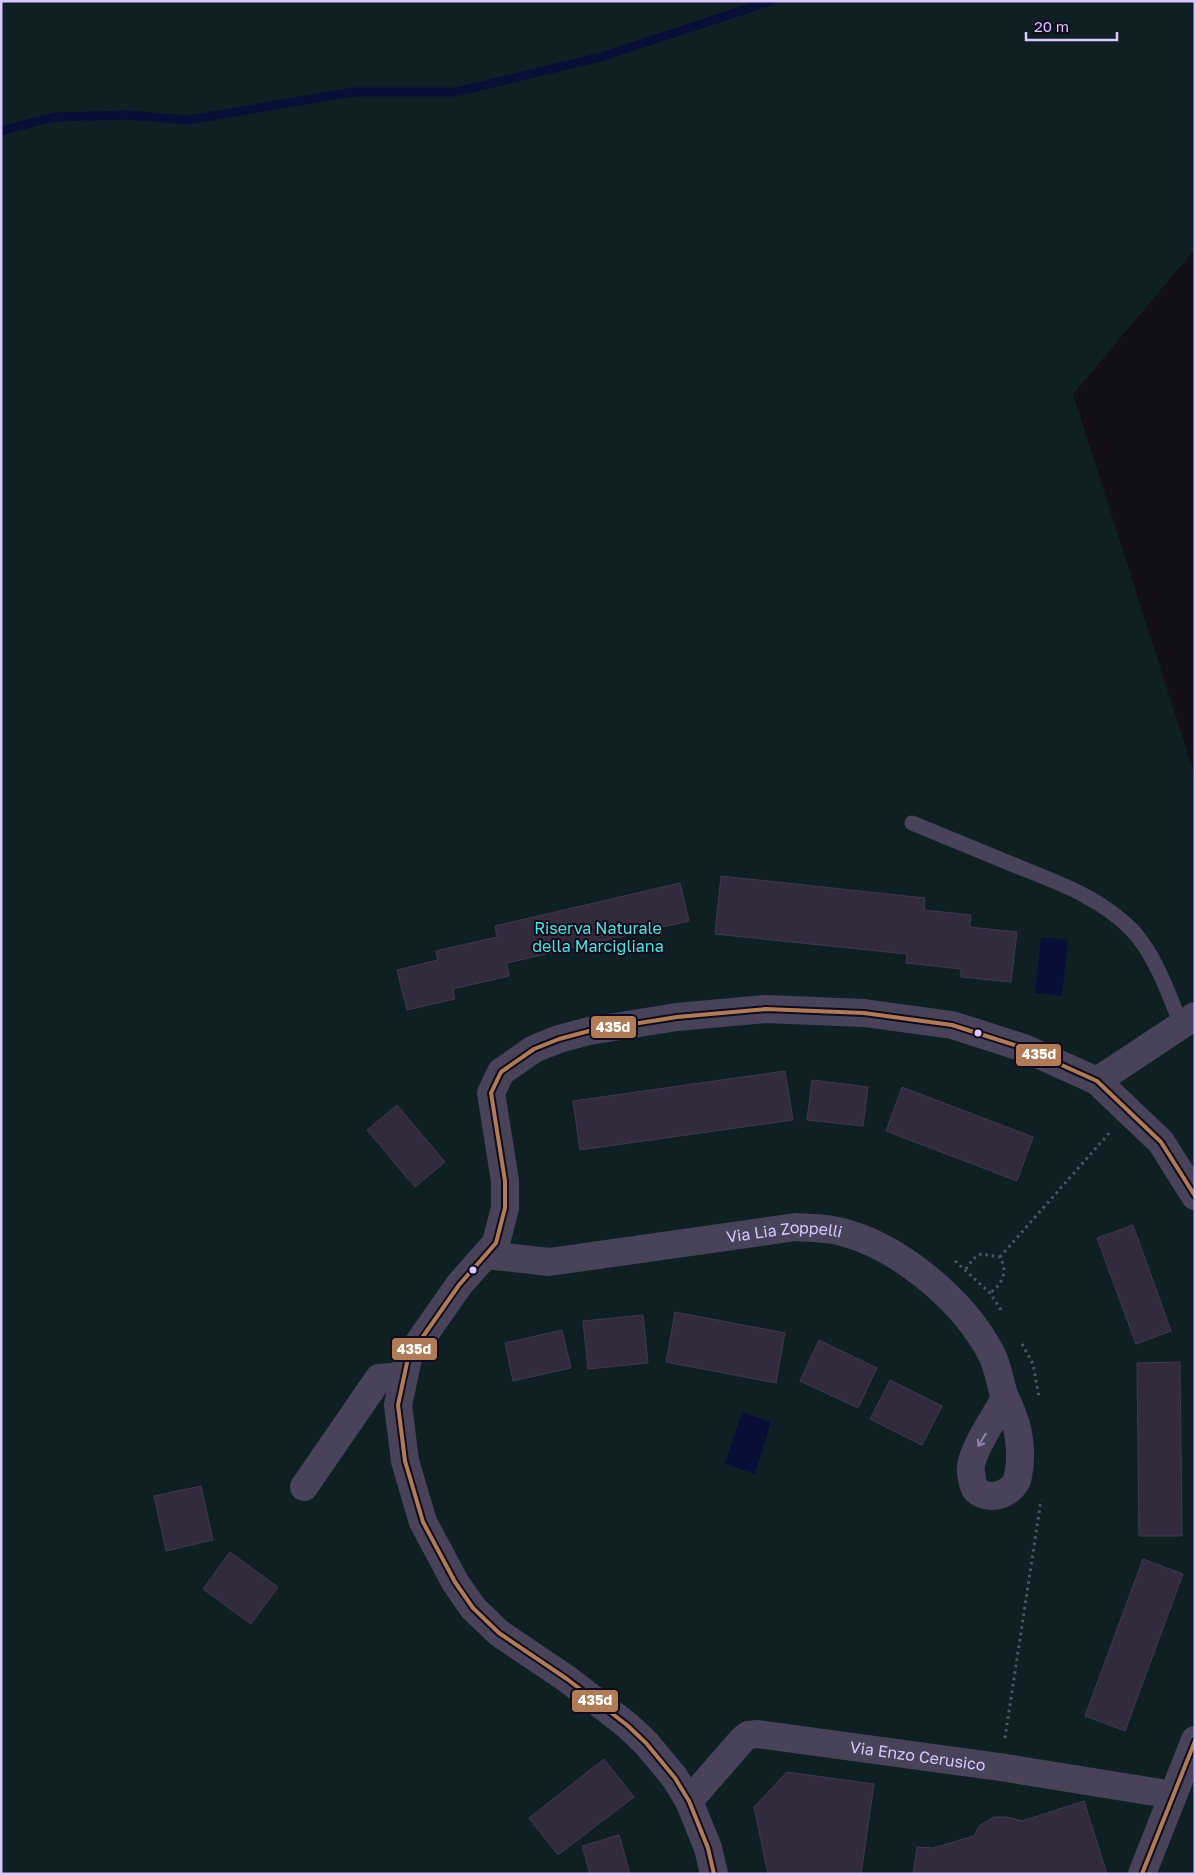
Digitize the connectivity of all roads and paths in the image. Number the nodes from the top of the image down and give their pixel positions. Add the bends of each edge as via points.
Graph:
1 (912, 824) dead end
2 (1188, 1020) edge
3 (1097, 1081) junction
4 (1128, 1111) junction
5 (1195, 1196) edge
6 (486, 1255) junction
7 (1000, 1257) junction
8 (954, 1260) dead end
9 (966, 1269) junction
10 (990, 1293) junction
11 (1004, 1314) dead end
12 (1021, 1343) dead end
13 (404, 1376) junction
14 (1005, 1398) dead end
15 (1040, 1402) dead end
16 (304, 1487) dead end
17 (1041, 1500) dead end
18 (1195, 1740) edge
19 (1000, 1767) junction
20 (1173, 1795) junction
21 (689, 1801) junction
22 (714, 1874) edge
23 (1142, 1874) edge

1 - 2 lane via 1035,874 1111,910 1134,932
2 - 3 street
3 - 4 street
3 - 6 street via 1024,1048 952,1025 864,1013 766,1009 677,1017 559,1039 534,1049 501,1072 491,1093 505,1181 505,1208 496,1243
4 - 5 street via 1160,1142
4 - 7 path
6 - 13 street via 459,1285 408,1358
6 - 14 street, Via Lia Zoppelli via 548,1262 796,1227 834,1230 893,1253 957,1303 993,1357
7 - 9 path via 981,1254
7 - 10 path via 1005,1266 1004,1274 1000,1286
8 - 9 path
9 - 10 path
10 - 11 path
12 - 15 path via 1033,1364
13 - 16 street via 379,1378
13 - 21 street via 398,1405 405,1461 423,1522 455,1582 474,1608 499,1633 567,1679 634,1731 661,1760
17 - 19 path
18 - 20 street
19 - 20 street, Via Enzo Cerusico
19 - 21 street, Via Enzo Cerusico via 748,1735
20 - 23 street
21 - 22 street via 700,1823

